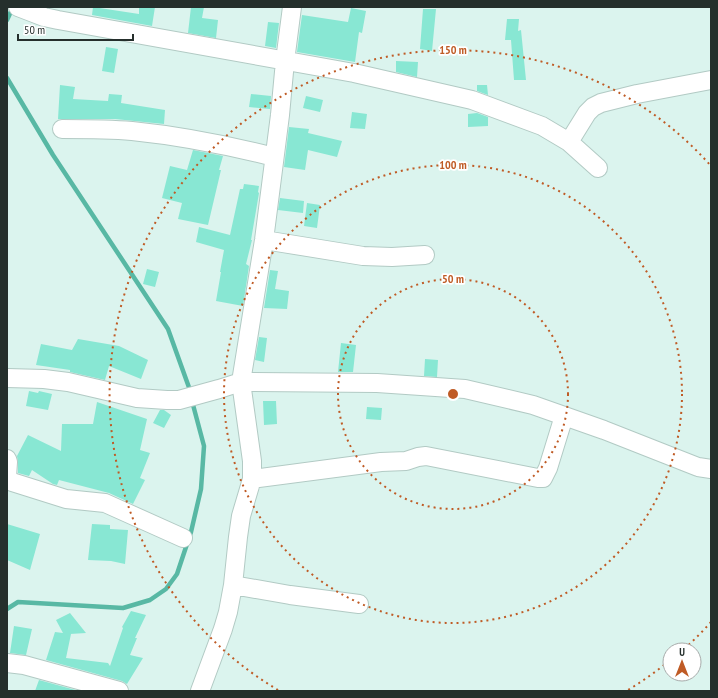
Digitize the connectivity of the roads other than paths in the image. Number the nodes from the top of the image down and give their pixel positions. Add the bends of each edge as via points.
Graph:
1 (292, 7) edge
2 (20, 8) edge
3 (285, 61) junction
4 (711, 80) edge
5 (62, 129) dead end
6 (569, 142) junction
7 (274, 156) junction
8 (598, 168) dead end
9 (264, 240) junction
10 (425, 255) dead end
11 (7, 378) edge
12 (241, 382) junction
13 (564, 416) junction
14 (7, 459) edge
15 (711, 468) edge
16 (252, 479) junction
17 (183, 538) dead end
18 (232, 585) junction
19 (359, 604) dead end
20 (7, 664) edge
21 (119, 691) edge
22 (200, 691) edge

1 - 3 street
2 - 3 street via 58,20
3 - 6 street via 354,73 472,100 542,126
3 - 7 street
4 - 6 street via 600,103 587,113
5 - 7 street via 131,131 179,137
6 - 8 street
7 - 9 street
9 - 10 street via 363,256
9 - 12 street
11 - 12 street via 68,382 137,398 179,400
12 - 13 street via 377,383 465,389 533,405
12 - 16 street via 252,461
13 - 15 street via 698,466
13 - 16 street via 543,478 426,456 406,462 381,462
14 - 17 street via 7,477 12,482 66,499 104,503
16 - 18 street via 239,530
18 - 19 street
18 - 22 street via 223,629
20 - 21 street via 24,665

